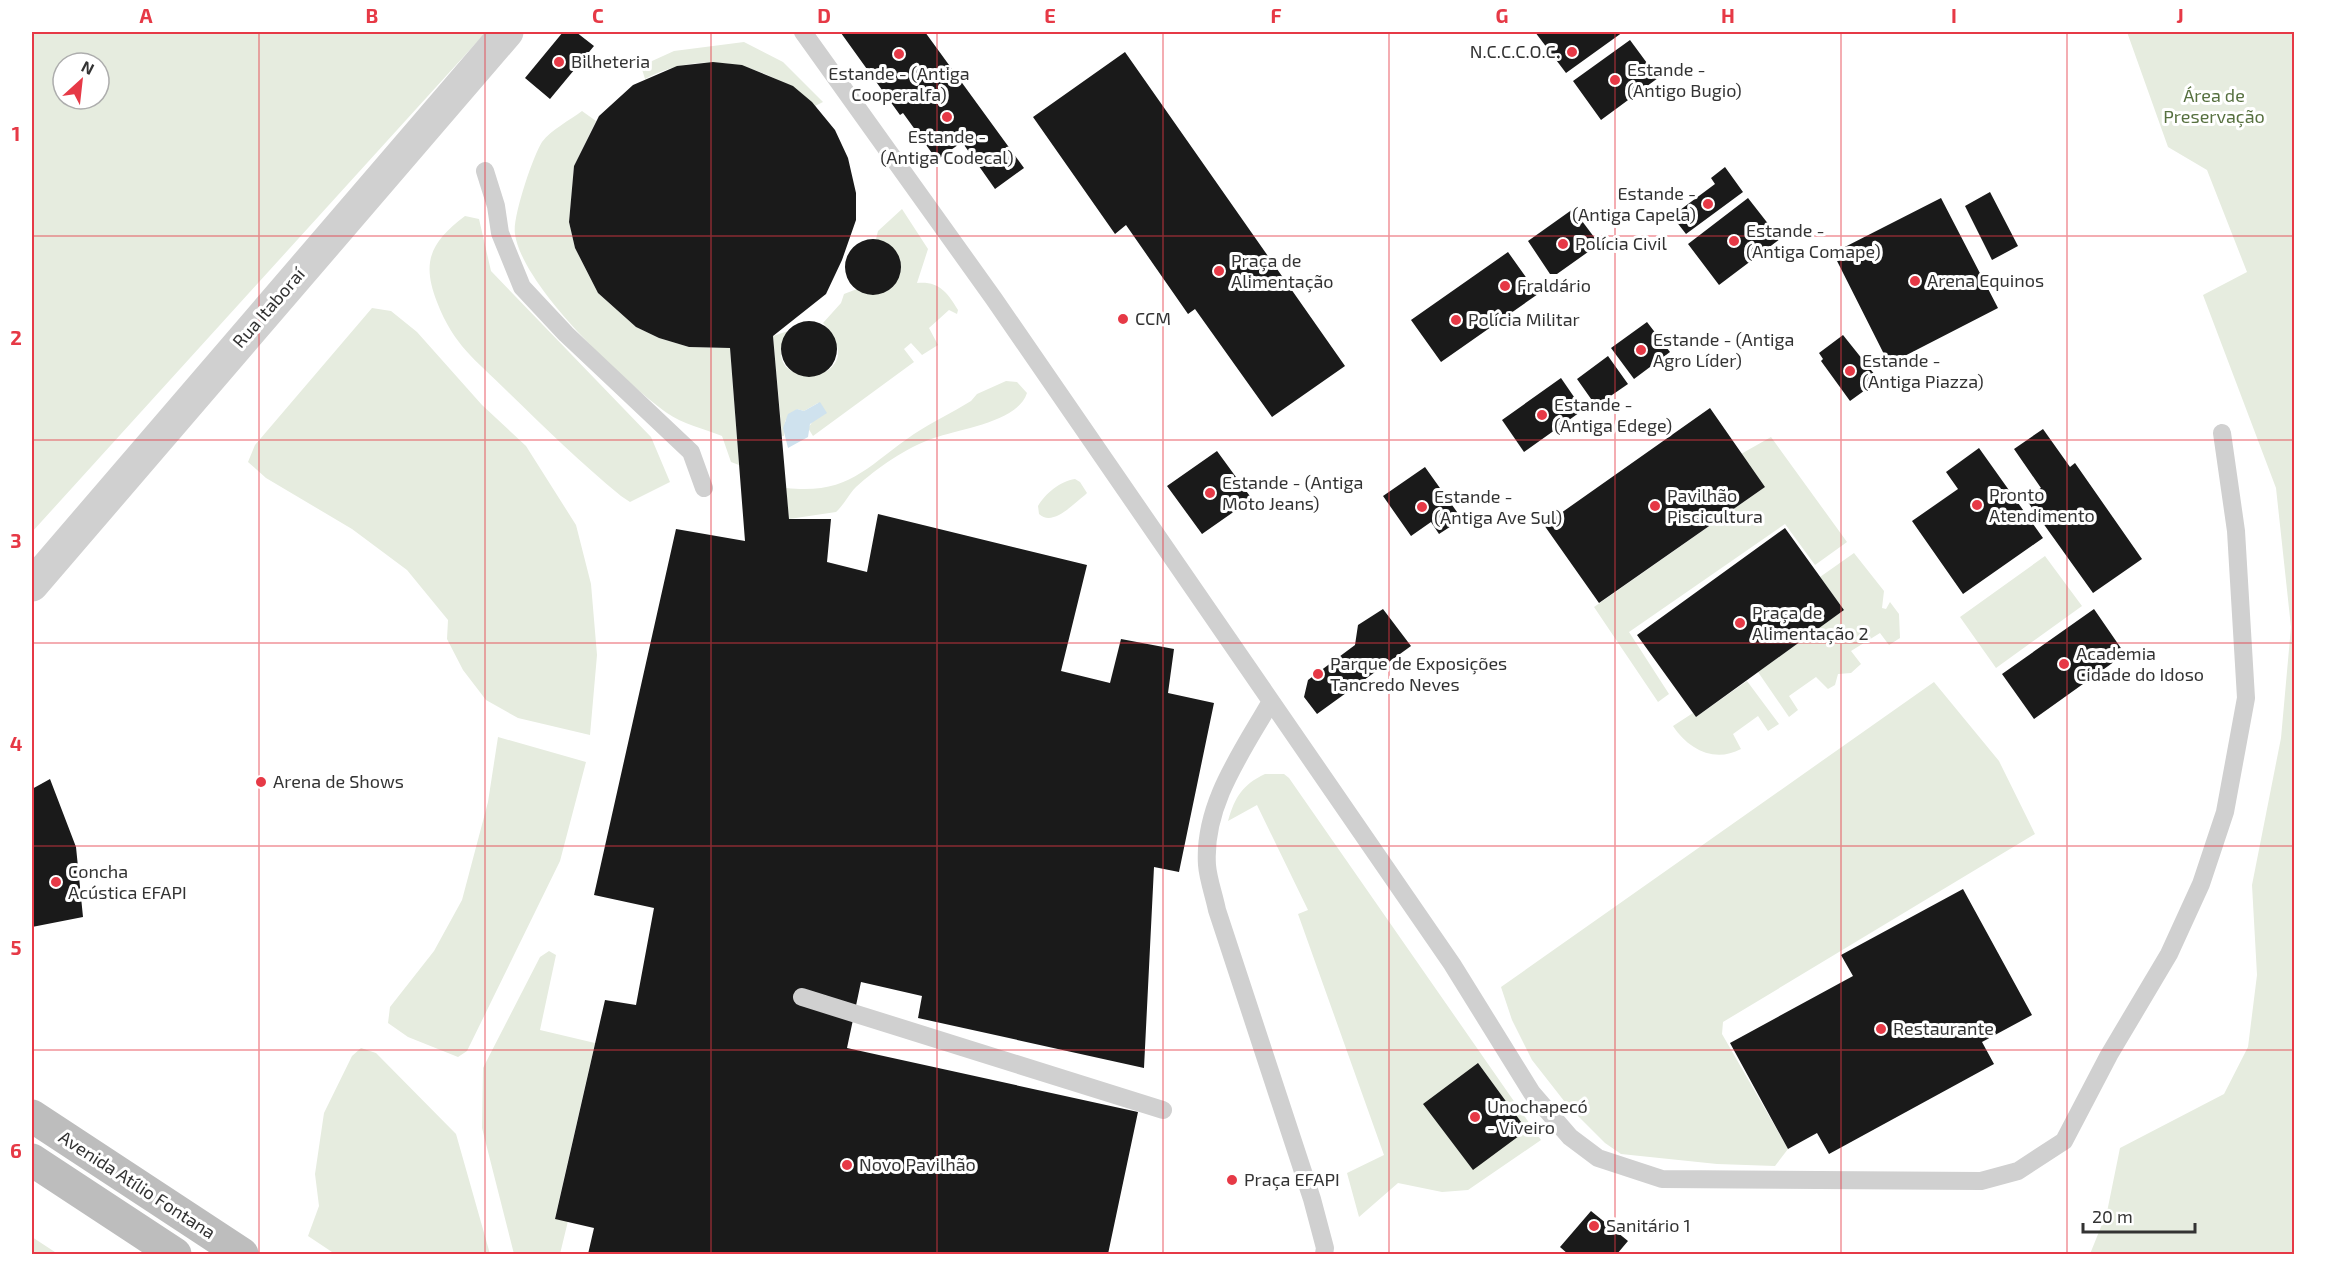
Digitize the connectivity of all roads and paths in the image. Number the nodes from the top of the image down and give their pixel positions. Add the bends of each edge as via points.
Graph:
1 (507, 32) edge
2 (803, 32) edge
3 (485, 171) dead end
4 (2222, 433) dead end
5 (704, 488) dead end
6 (32, 585) edge
7 (1270, 704) junction
8 (802, 998) dead end
9 (1163, 1110) dead end
10 (32, 1116) edge
11 (32, 1160) edge
12 (175, 1254) edge
13 (242, 1254) edge
14 (1324, 1254) edge

1 - 6 street, Rua Itaboraí
2 - 7 lane via 994,298
3 - 5 lane via 500,232 522,287 691,452
4 - 7 lane via 2236,531 2246,698 2225,812 2201,884 2169,954 2064,1141 2018,1170 1981,1181 1662,1179 1598,1158 1570,1137 1532,1093 1452,964
7 - 14 lane via 1229,774 1210,822 1207,865 1217,910 1312,1199
8 - 9 lane
10 - 13 main road, Avenida Atílio Fontana
11 - 12 main road, Avenida Atílio Fontana

